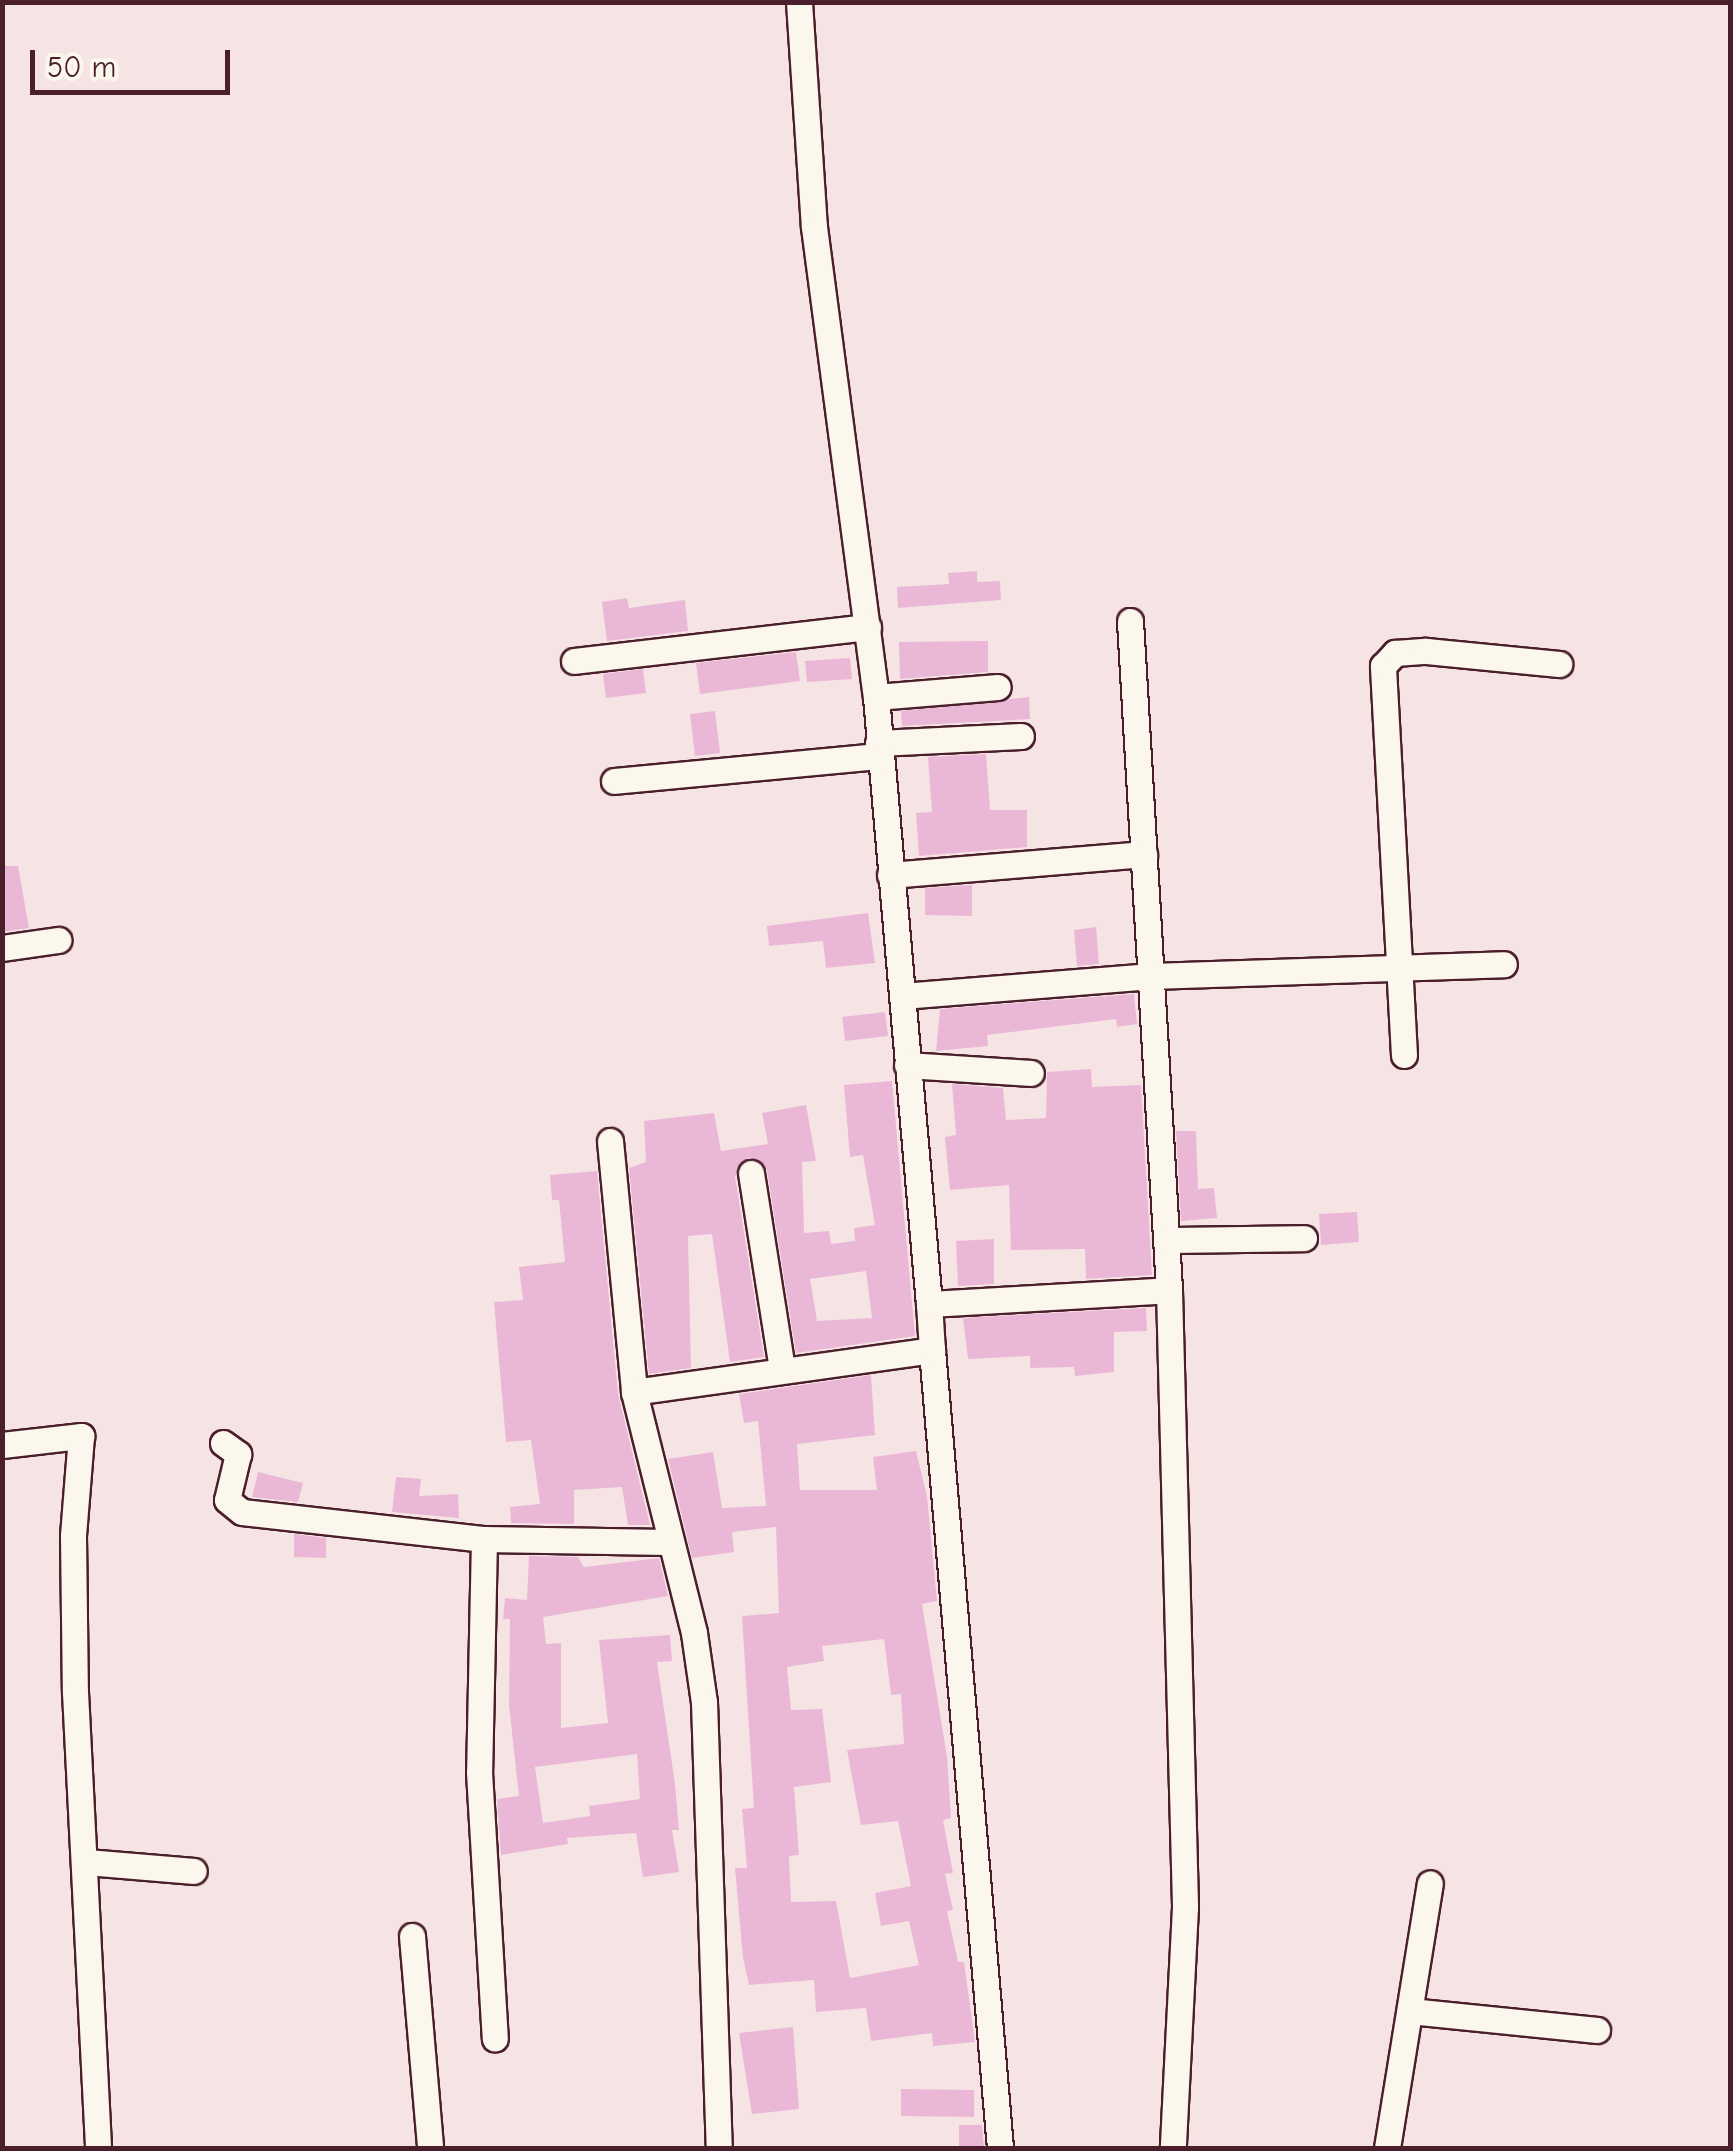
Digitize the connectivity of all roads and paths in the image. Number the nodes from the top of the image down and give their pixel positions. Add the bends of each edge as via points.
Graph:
1 (799, 2) edge
2 (1130, 622) dead end
3 (868, 627) junction
4 (574, 661) dead end
5 (1558, 664) dead end
6 (998, 687) dead end
7 (876, 697) junction
8 (1021, 736) dead end
9 (879, 750) junction
10 (614, 782) dead end
11 (1144, 854) junction
12 (890, 875) junction
13 (58, 940) dead end
14 (2, 948) edge
15 (1504, 964) dead end
16 (1401, 967) junction
17 (1151, 976) junction
18 (902, 996) junction
19 (1404, 1055) dead end
20 (908, 1065) junction
21 (1031, 1072) dead end
22 (610, 1141) dead end
23 (752, 1174) dead end
24 (1304, 1238) dead end
25 (1166, 1240) junction
26 (1169, 1290) junction
27 (929, 1304) junction
28 (932, 1350) junction
29 (782, 1368) junction
30 (634, 1392) junction
31 (224, 1444) dead end
32 (2, 1446) edge
33 (484, 1539) junction
34 (668, 1542) junction
35 (87, 1862) junction
36 (194, 1871) dead end
37 (1430, 1883) dead end
38 (412, 1936) dead end
39 (1410, 2011) junction
40 (1597, 2030) dead end
41 (495, 2039) dead end
42 (98, 2148) edge
43 (430, 2148) edge
44 (719, 2148) edge
45 (1000, 2148) edge
46 (1173, 2148) edge
47 (1387, 2148) edge

1 - 3 street via 814,227
2 - 11 street
3 - 4 street
3 - 7 street
5 - 16 street via 1426,651 1395,653 1383,666
6 - 7 street
7 - 9 street
8 - 9 street
9 - 10 street
9 - 12 street
11 - 12 street
11 - 17 street
12 - 18 street
13 - 14 street
15 - 16 street
16 - 17 street
16 - 19 street
17 - 18 street
17 - 25 street
18 - 20 street
20 - 21 street
20 - 27 street
22 - 30 street
23 - 29 street
24 - 25 street
25 - 26 street
26 - 27 street
26 - 46 street via 1185,1906
27 - 28 street
28 - 29 street
28 - 45 street
29 - 30 street
30 - 34 street
31 - 33 street via 238,1454 227,1500 233,1509
32 - 35 street via 81,1436 73,1575
33 - 34 street
33 - 41 street via 479,1772
34 - 44 street via 694,1633 704,1702
35 - 36 street
35 - 42 street
37 - 39 street
38 - 43 street
39 - 40 street
39 - 47 street

